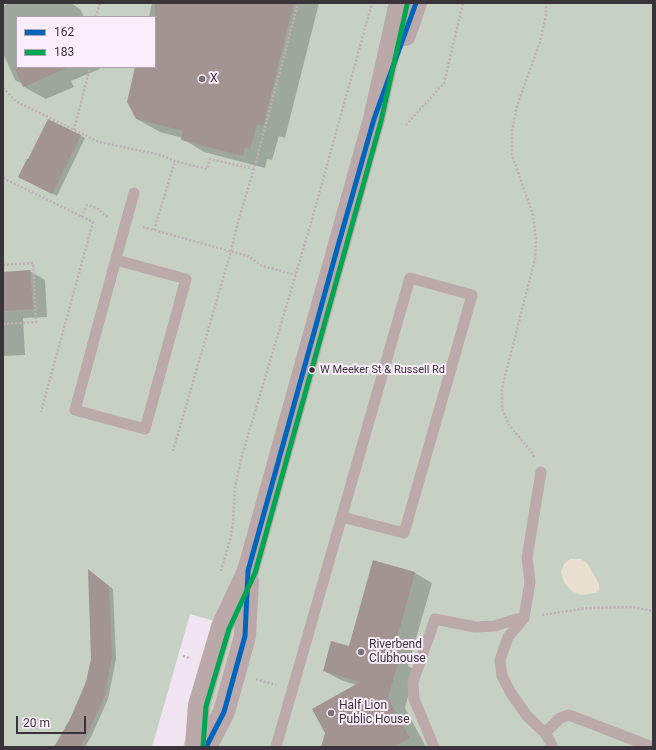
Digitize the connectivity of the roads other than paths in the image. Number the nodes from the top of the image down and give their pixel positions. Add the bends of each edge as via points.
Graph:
1 (400, 3) edge
2 (416, 3) edge
3 (374, 118) junction
4 (134, 194) dead end
5 (116, 260) junction
6 (540, 472) road end
7 (342, 517) junction
8 (248, 571) junction
9 (524, 618) junction
10 (545, 733) junction
11 (196, 747) edge
12 (206, 747) edge
13 (276, 747) edge
14 (434, 747) edge
15 (552, 747) edge
16 (652, 747) edge

1 - 3 main road
2 - 3 main road
3 - 8 main road
4 - 5 lane
5 - 5 lane via 75,410 145,429 186,279
6 - 9 lane via 527,558 530,582
7 - 7 lane via 410,278 472,295 404,533
7 - 13 lane
8 - 11 main road via 222,627 199,706
8 - 12 main road via 245,636 224,712
9 - 10 lane via 508,637 500,660 502,676 527,716
9 - 14 lane via 495,626 475,627 435,619 413,682 414,699
10 - 15 lane
10 - 16 lane via 560,718 569,716

